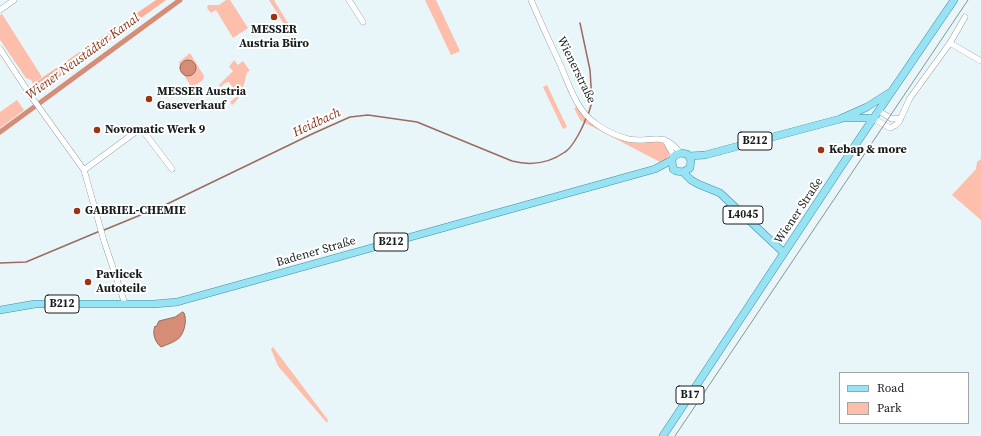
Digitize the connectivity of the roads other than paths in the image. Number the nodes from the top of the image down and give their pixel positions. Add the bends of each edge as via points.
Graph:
1 (14, 0) edge
2 (349, 0) edge
3 (531, 0) edge
4 (954, 0) edge
5 (0, 10) edge
6 (965, 17) dead end
7 (362, 22) dead end
8 (950, 43) junction
9 (0, 49) edge
10 (981, 61) edge
11 (892, 91) junction
12 (879, 111) junction
13 (901, 118) junction
14 (840, 119) junction
15 (874, 119) junction
16 (705, 155) junction
17 (675, 156) junction
18 (689, 156) junction
19 (688, 168) junction
20 (655, 169) junction
21 (673, 169) junction
22 (84, 170) junction
23 (172, 170) dead end
24 (784, 253) junction
25 (125, 304) junction
26 (0, 310) edge
27 (663, 436) edge

1 - 5 street
2 - 7 street
3 - 17 street, Wienerstraße via 583,112 606,129 628,139 664,140
4 - 11 main road, Wiener Straße / B17
6 - 8 street
8 - 10 street
8 - 13 street via 910,98
9 - 22 street
11 - 12 main road, Wiener Straße / B17
11 - 14 main road, B212 via 867,107
12 - 13 street via 892,119
12 - 15 main road, Wiener Straße / B17
13 - 15 street via 892,128
14 - 15 main road, B212
14 - 16 main road, B212
15 - 24 main road, Wiener Straße / B17
16 - 18 main road, B212
16 - 19 main road, B212
17 - 18 main road, B212 via 684,153
17 - 20 main road, Badener Straße / B212
17 - 21 main road
18 - 19 main road
19 - 21 main road, B212 via 680,172
19 - 24 main road, L4045 via 691,180 720,193
20 - 21 main road, Badener Straße / B212
20 - 25 main road, Badener Straße / B212 via 177,302
22 - 23 street via 141,128
22 - 25 street
24 - 27 main road, Wiener Straße / B17
25 - 26 main road, Badener Straße / B212 via 35,304

